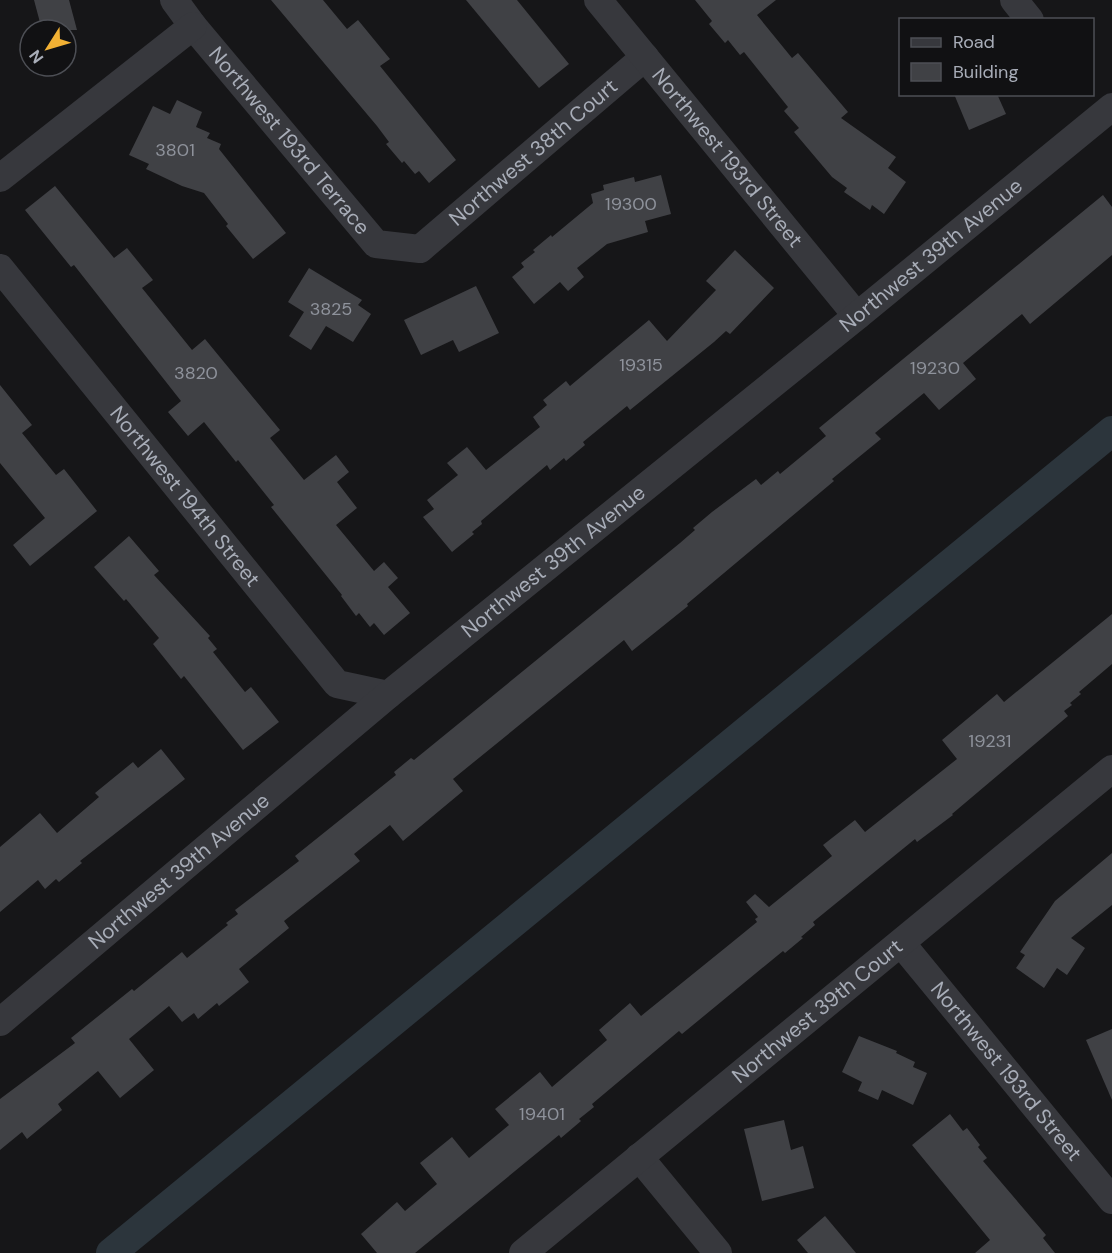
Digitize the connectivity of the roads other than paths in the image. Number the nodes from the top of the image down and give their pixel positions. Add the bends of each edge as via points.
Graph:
1 (174, 0) edge
2 (598, 0) edge
3 (1014, 0) edge
4 (1028, 18) edge
5 (194, 26) junction
6 (645, 57) junction
7 (1103, 105) edge
8 (0, 178) edge
9 (420, 249) joint
10 (0, 268) edge
11 (857, 316) junction
12 (388, 695) junction
13 (1112, 769) edge
14 (901, 943) junction
15 (0, 1022) edge
16 (639, 1158) junction
17 (1110, 1192) edge
18 (523, 1253) edge
19 (718, 1253) edge

1 - 5 street, Northwest 193rd Terrace
2 - 6 street, Northwest 193rd Street
3 - 4 street
5 - 8 street
5 - 9 street, Northwest 193rd Terrace via 375,244
6 - 9 street, Northwest 38th Court
6 - 11 street, Northwest 193rd Street
7 - 11 street, Northwest 39th Avenue
10 - 12 street, Northwest 194th Street via 337,684
11 - 12 street, Northwest 39th Avenue
12 - 15 street, Northwest 39th Avenue
13 - 14 street, Northwest 39th Court
14 - 16 street, Northwest 39th Court
14 - 17 street, Northwest 193rd Street
16 - 18 street, Northwest 39th Court
16 - 19 street

